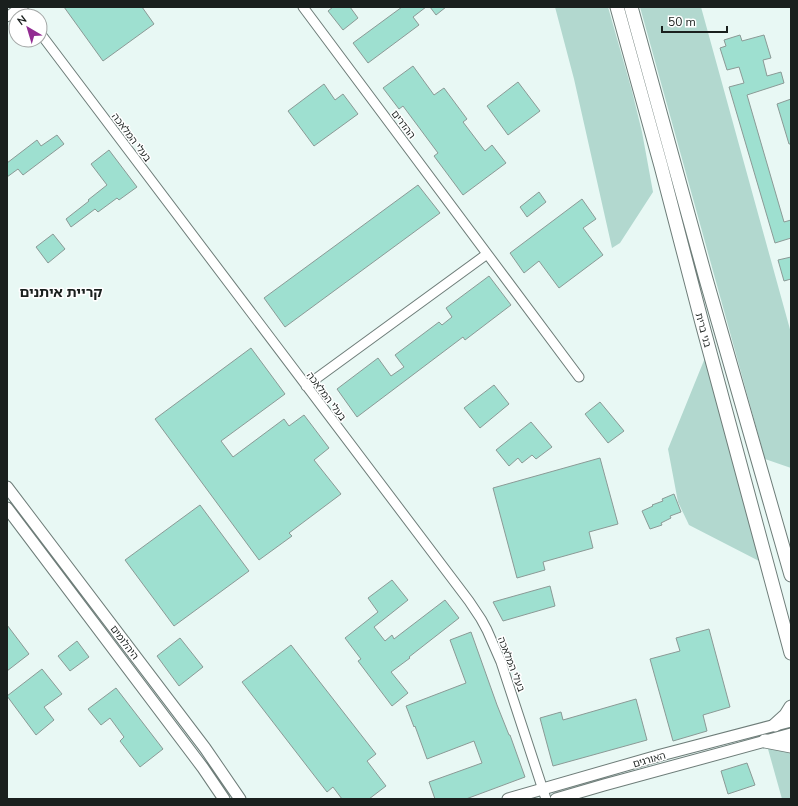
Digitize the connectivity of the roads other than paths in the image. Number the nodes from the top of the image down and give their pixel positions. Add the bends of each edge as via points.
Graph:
1 (20, 7) edge
2 (303, 7) edge
3 (616, 7) edge
4 (631, 7) edge
5 (7, 17) edge
6 (48, 44) edge
7 (487, 254) junction
8 (579, 377) dead end
9 (306, 386) junction
10 (7, 487) edge
11 (7, 508) edge
12 (791, 575) edge
13 (791, 653) edge
14 (791, 707) edge
15 (791, 721) edge
16 (775, 725) junction
17 (791, 734) edge
18 (765, 741) junction
19 (791, 746) edge
20 (545, 794) edge
21 (224, 799) edge
22 (240, 799) edge
23 (508, 799) edge
24 (556, 799) edge

1 - 5 street
2 - 7 street, ההדרים
3 - 13 main road, בני ברית
4 - 12 main road, בני ברית
6 - 9 street, בעלי המלאכה
7 - 8 street, ההדרים
7 - 9 street
9 - 20 street, בעלי המלאכה via 481,619 501,662
10 - 22 street, היהלומים via 205,748
11 - 21 street, היהלומים
14 - 16 main road
15 - 16 street, האורגים
16 - 20 street, האורגים via 661,755
17 - 18 street, האורגים
18 - 19 main road
18 - 24 street, האורגים
20 - 23 street, האורגים

